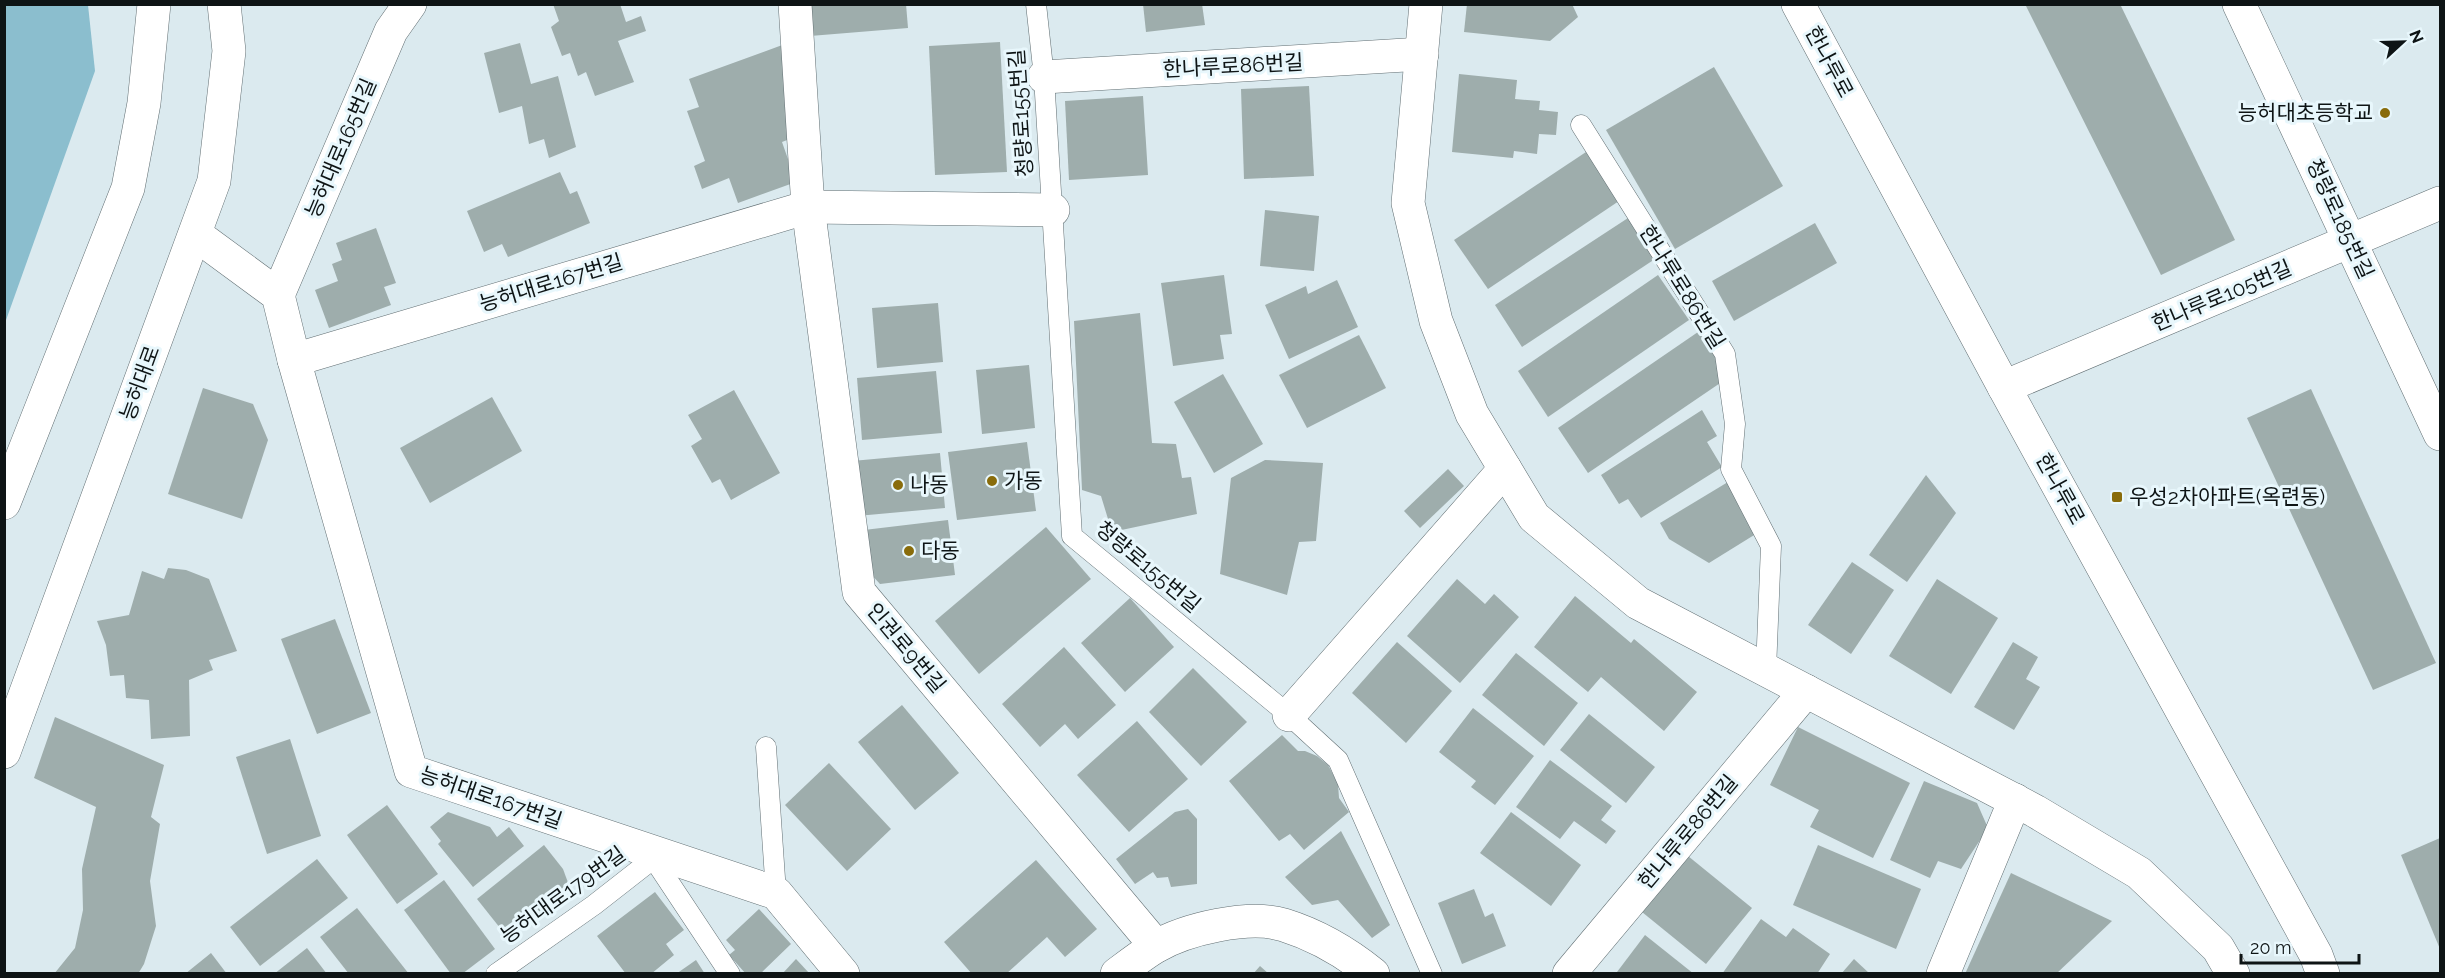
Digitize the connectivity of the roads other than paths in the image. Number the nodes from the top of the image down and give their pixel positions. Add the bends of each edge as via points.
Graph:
1 (154, 4) edge
2 (224, 4) edge
3 (410, 4) edge
4 (795, 4) edge
5 (1036, 4) edge
6 (1426, 4) edge
7 (1798, 4) edge
8 (2239, 4) edge
9 (1422, 54) junction
10 (1044, 77) junction
11 (1581, 126) dead end
12 (2440, 203) edge
13 (808, 207) junction
14 (1053, 210) junction
15 (195, 234) junction
16 (2350, 242) junction
17 (278, 295) junction
18 (294, 360) junction
19 (2004, 387) junction
20 (2440, 434) edge
21 (1504, 469) junction
22 (4, 503) edge
23 (1766, 670) junction
24 (1806, 691) junction
25 (1289, 715) junction
26 (766, 747) dead end
27 (4, 752) edge
28 (2015, 800) junction
29 (656, 856) junction
30 (776, 893) junction
31 (1156, 946) junction
32 (496, 974) edge
33 (729, 974) edge
34 (843, 974) edge
35 (1117, 974) edge
36 (1373, 974) edge
37 (1432, 974) edge
38 (1569, 974) edge
39 (1943, 974) edge
40 (2233, 974) edge
41 (2323, 974) edge

1 - 22 street via 144,103 128,188
2 - 15 street, 능허대로 via 229,51 214,181
3 - 17 street, 능허대로165번길 via 391,31
4 - 13 street
5 - 10 lane, 청량로155번길
6 - 9 street
7 - 19 street, 한나루로
8 - 16 street, 청량로185번길
9 - 10 street, 한나루로86번길
9 - 21 street via 1408,203 1436,321 1472,414
10 - 14 lane, 청량로155번길
11 - 23 lane, 한나루로86번길 via 1725,354 1735,424 1731,469 1771,546
12 - 16 street, 한나루로105번길
13 - 14 street, 능허대로167번길
13 - 18 street, 능허대로167번길
13 - 31 street, 인권로9번길 via 859,592
14 - 25 lane, 청량로155번길 via 1072,536
15 - 17 street
15 - 27 street, 능허대로
16 - 19 street, 한나루로105번길
16 - 20 street, 청량로185번길
17 - 18 street, 능허대로167번길
18 - 29 street, 능허대로167번길 via 411,771
19 - 41 street, 한나루로
21 - 23 street via 1534,517 1638,603
21 - 25 street
23 - 24 street
24 - 28 street
24 - 38 street, 한나루로86번길
25 - 37 lane, 청량로155번길 via 1338,760
26 - 30 lane
28 - 39 street
28 - 40 street via 2139,873 2218,948
29 - 30 street, 능허대로167번길
29 - 32 lane, 능허대로179번길
29 - 33 lane
30 - 34 street
31 - 35 street
31 - 36 street via 1206,927 1245,921 1283,924 1350,956

